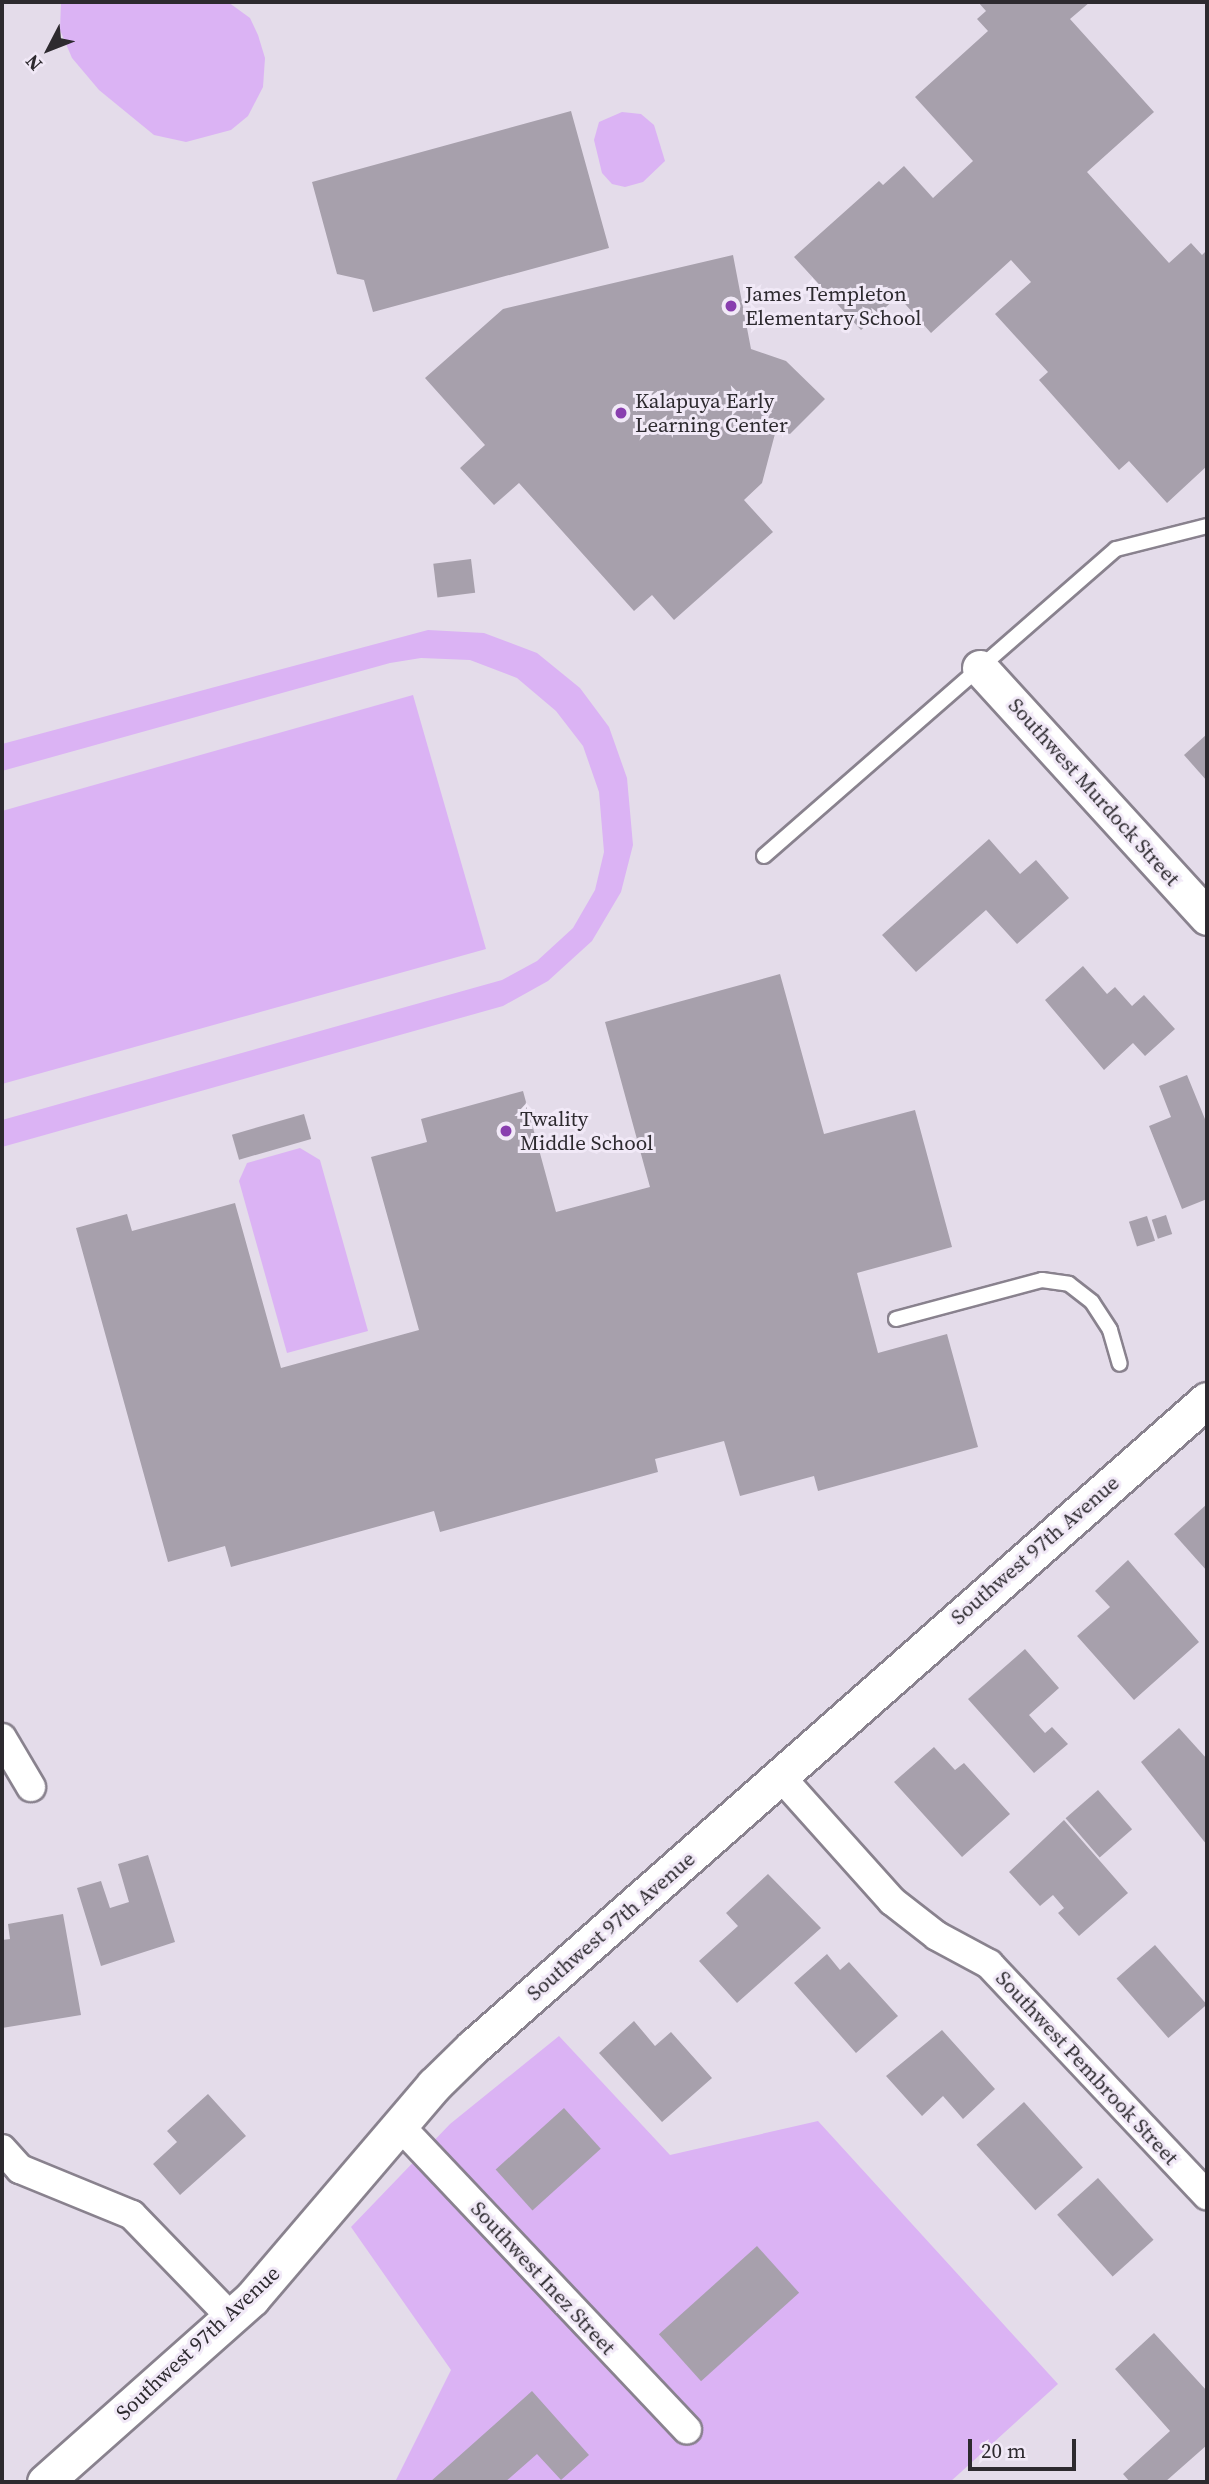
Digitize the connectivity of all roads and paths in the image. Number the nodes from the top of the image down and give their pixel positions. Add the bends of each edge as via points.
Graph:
1 (1207, 526) edge
2 (980, 668) junction
3 (764, 856) dead end
4 (1207, 916) edge
5 (896, 1319) dead end
6 (1120, 1364) dead end
7 (1207, 1400) edge
8 (2, 1738) edge
9 (780, 1776) junction
10 (31, 1787) dead end
11 (399, 2125) junction
12 (2, 2149) edge
13 (1207, 2195) edge
14 (231, 2317) junction
15 (687, 2430) dead end
16 (45, 2482) edge

1 - 2 lane via 1116,548
2 - 3 lane
2 - 4 street, Southwest Murdock Street
5 - 6 lane via 1042,1280 1069,1284 1092,1302 1110,1330
7 - 9 street, Southwest 97th Avenue
8 - 10 street
9 - 11 street, Southwest 97th Avenue via 473,2047
9 - 13 street, Southwest Pembrook Street via 892,1901 937,1936 989,1964
11 - 14 street, Southwest 97th Avenue via 290,2257
11 - 15 street, Southwest Inez Street
12 - 14 street via 20,2169 132,2216
14 - 16 street, Southwest 97th Avenue

